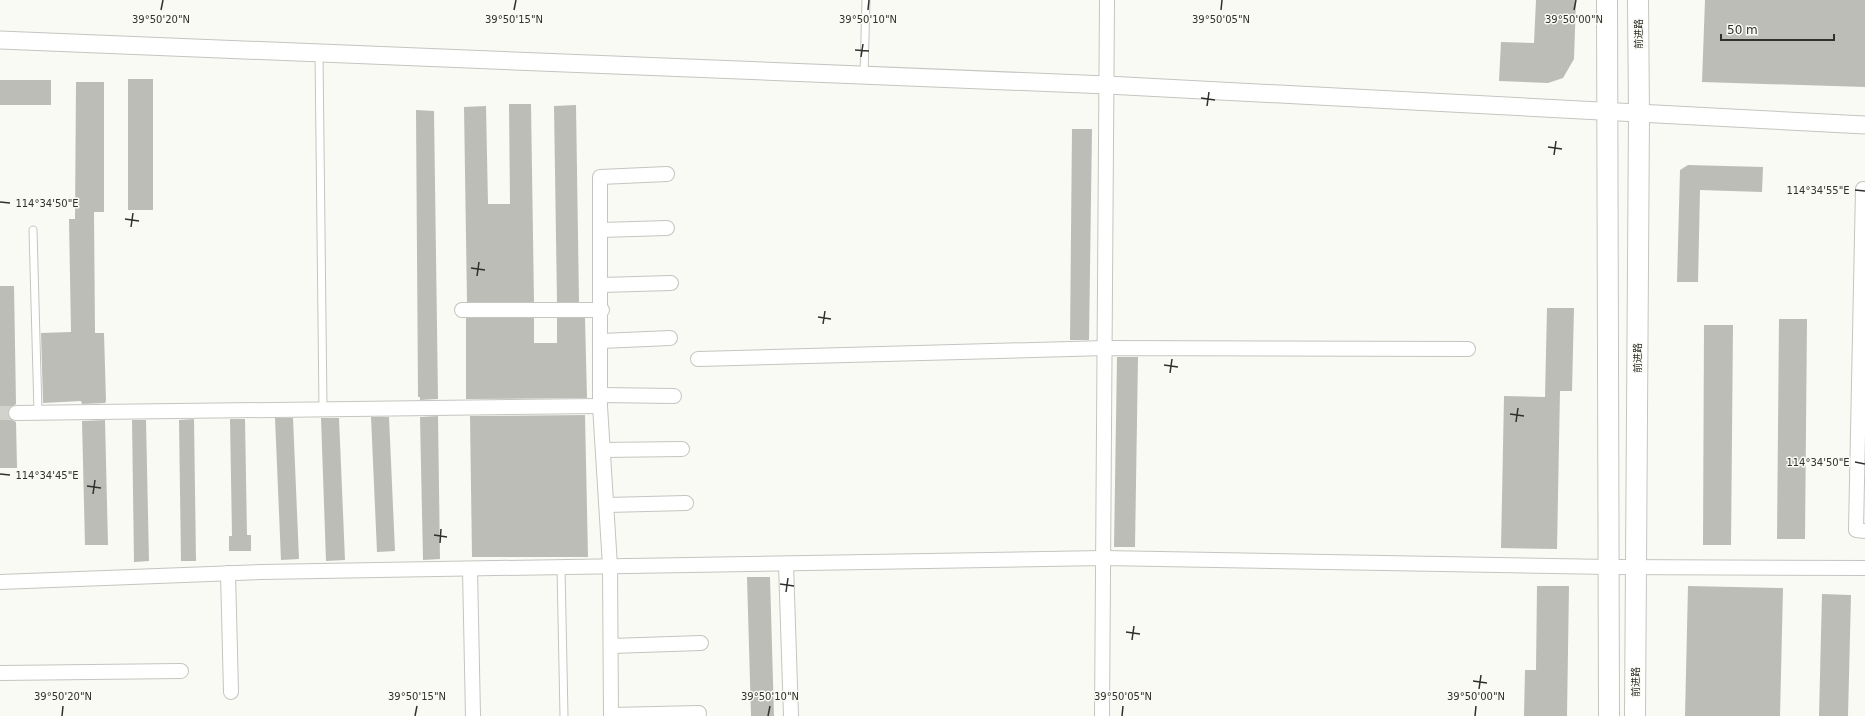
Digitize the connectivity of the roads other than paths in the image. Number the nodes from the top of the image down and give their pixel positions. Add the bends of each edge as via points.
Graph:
1 (866, 0) edge
2 (1107, 0) edge
3 (1607, 0) edge
4 (1638, 0) edge
5 (0, 40) edge
6 (319, 53) junction
7 (864, 75) junction
8 (1107, 85) junction
9 (1606, 112) junction
10 (1639, 114) junction
11 (1865, 125) edge
12 (667, 174) dead end
13 (1865, 189) edge
14 (667, 228) dead end
15 (33, 230) dead end
16 (601, 230) junction
17 (671, 283) dead end
18 (601, 285) junction
19 (462, 310) dead end
20 (602, 310) junction
21 (670, 338) dead end
22 (601, 341) junction
23 (1106, 348) junction
24 (1468, 349) dead end
25 (698, 359) dead end
26 (1862, 367) edge
27 (674, 396) dead end
28 (600, 400) junction
29 (322, 409) junction
30 (38, 412) junction
31 (16, 413) tunnel mouth
32 (603, 450) junction
33 (682, 450) dead end
34 (686, 504) dead end
35 (607, 505) junction
36 (1865, 531) edge
37 (1103, 558) junction
38 (786, 564) junction
39 (610, 566) junction
40 (561, 567) junction
41 (1609, 568) junction
42 (1636, 568) junction
43 (1865, 568) edge
44 (470, 569) junction
45 (228, 573) junction
46 (0, 582) edge
47 (701, 643) dead end
48 (611, 646) junction
49 (182, 671) dead end
50 (0, 673) edge
51 (231, 692) dead end
52 (699, 713) dead end
53 (612, 715) edge
54 (473, 716) edge
55 (564, 716) edge
56 (791, 716) edge
57 (1102, 716) edge
58 (1609, 716) edge
59 (1635, 716) edge

1 - 7 lane
2 - 8 street
3 - 9 main road
4 - 10 main road, 前进路
5 - 6 street
6 - 7 street
6 - 29 lane
7 - 8 street
8 - 9 street
8 - 23 street
9 - 10 street
9 - 41 main road
10 - 11 street
10 - 42 main road, 前进路
12 - 16 street via 600,177
13 - 26 street
14 - 16 street
15 - 30 lane
16 - 18 street
17 - 18 street
18 - 20 street
19 - 20 street
20 - 22 street
21 - 22 street
22 - 28 street
23 - 24 street
23 - 25 street
23 - 37 street
26 - 36 street via 1856,530
27 - 28 street
28 - 29 street
28 - 32 street
29 - 30 street
30 - 31 street
32 - 33 street
32 - 35 street
34 - 35 street
35 - 39 street
37 - 38 street
37 - 41 street
37 - 57 street
38 - 39 street
38 - 56 street
39 - 40 street
39 - 48 street
40 - 44 street
40 - 55 lane
41 - 42 street
41 - 58 main road
42 - 43 street
42 - 59 main road, 前进路
44 - 45 street
44 - 54 street
45 - 46 street
45 - 51 street
47 - 48 street
48 - 53 street
49 - 50 street
52 - 53 street

